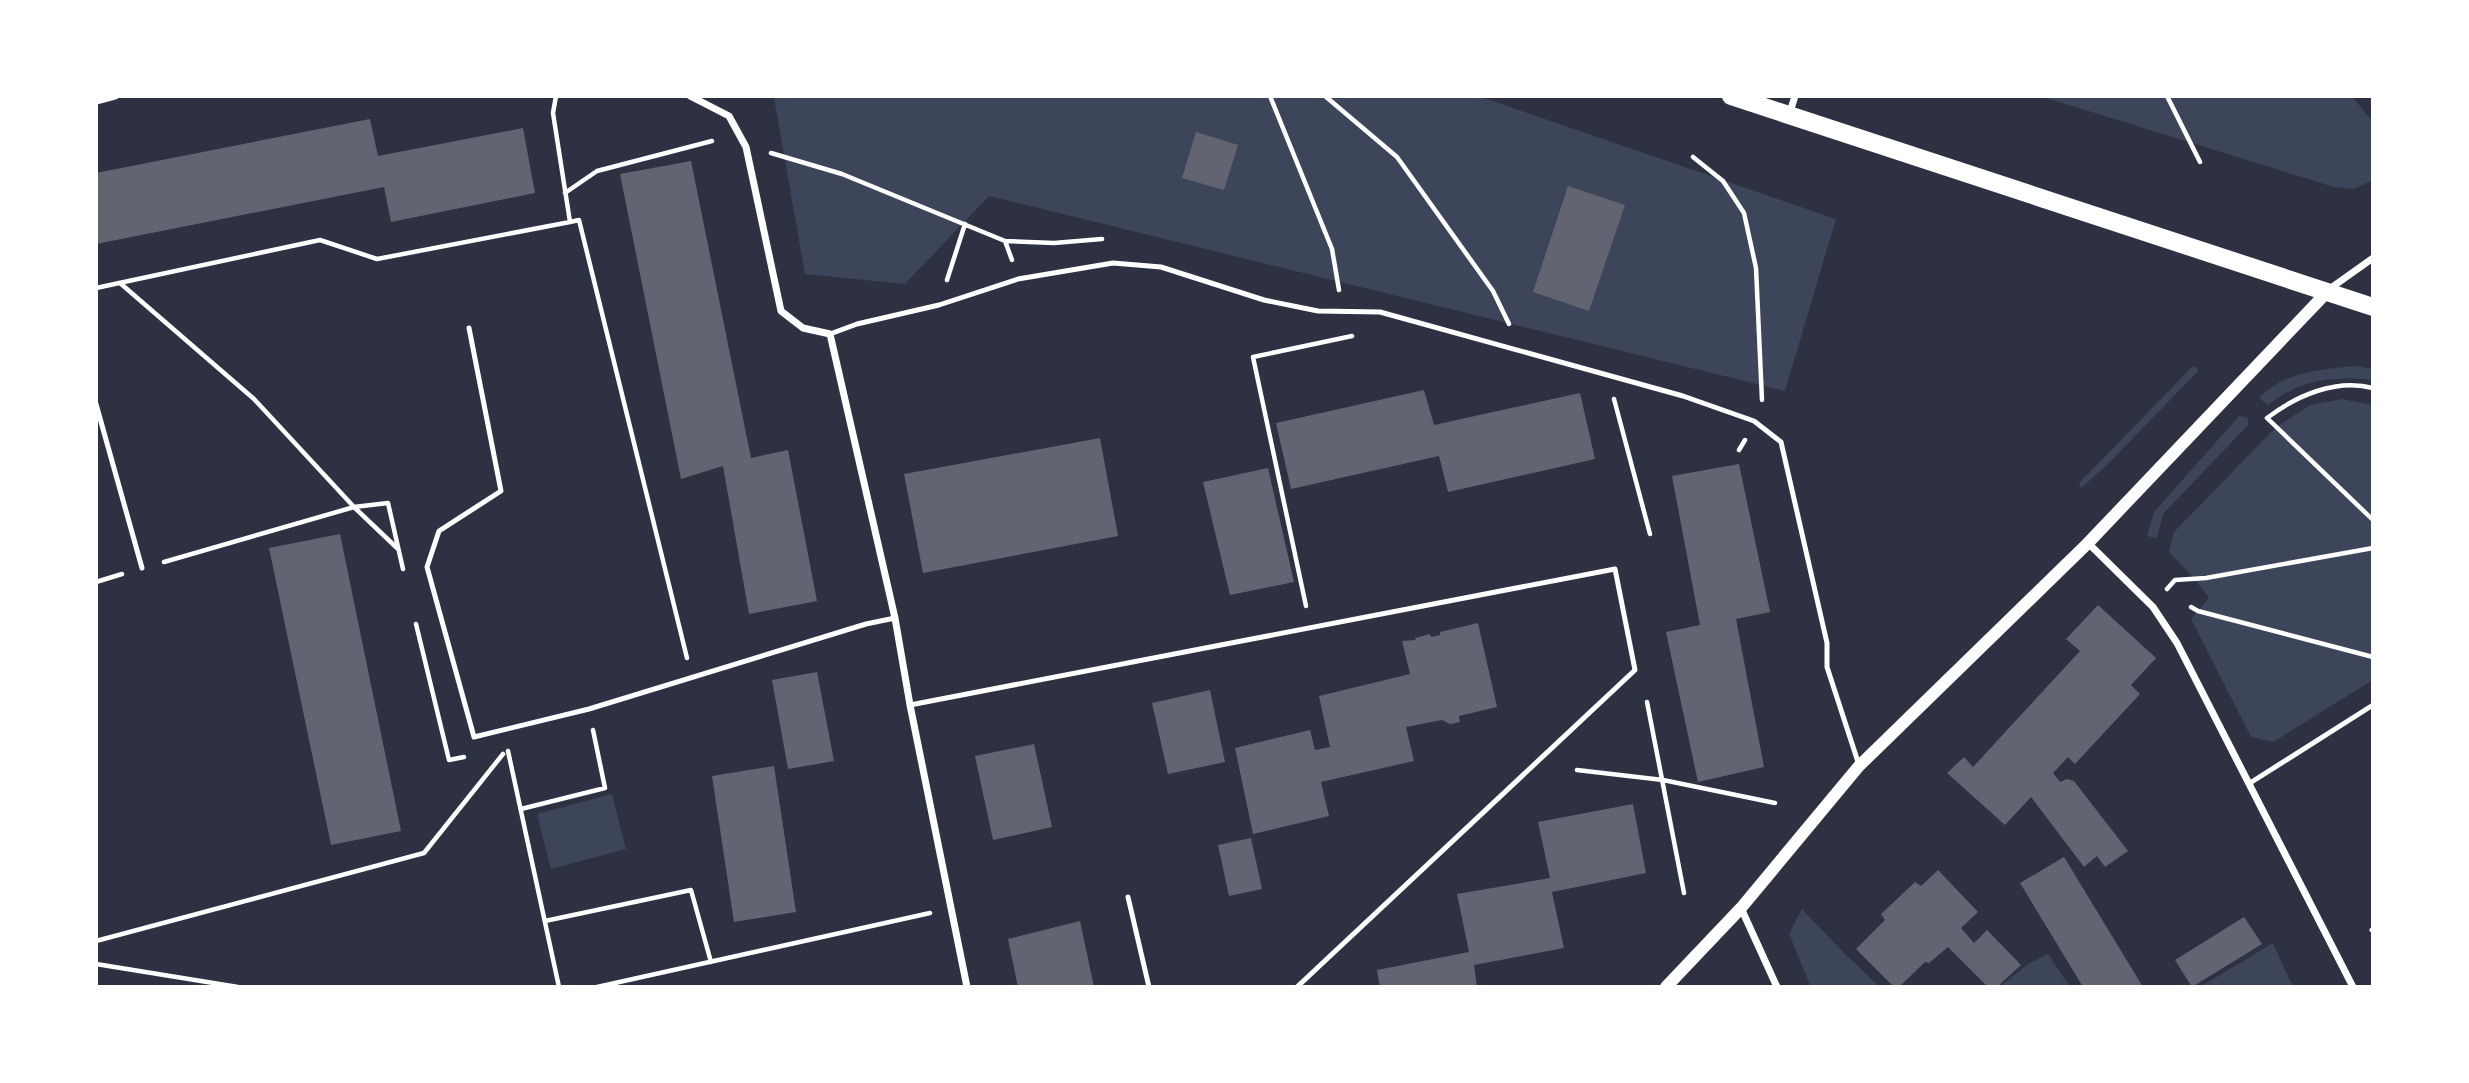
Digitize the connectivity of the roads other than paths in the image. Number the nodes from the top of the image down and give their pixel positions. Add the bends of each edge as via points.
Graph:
1 (115, 96) edge
2 (690, 96) edge
3 (1731, 96) edge
4 (1795, 96) edge
5 (96, 101) edge
6 (1789, 116) junction
7 (2373, 258) edge
8 (2328, 290) junction
9 (2373, 307) edge
10 (469, 328) dead end
11 (830, 334) junction
12 (96, 404) edge
13 (2088, 543) junction
14 (142, 568) road end
15 (895, 618) junction
16 (910, 705) junction
17 (2373, 705) edge
18 (1859, 766) junction
19 (2250, 783) junction
20 (1128, 897) dead end
21 (1741, 908) junction
22 (967, 987) edge
23 (1149, 987) edge
24 (1297, 987) edge
25 (1666, 987) edge
26 (1777, 987) edge
27 (2353, 987) edge

1 - 5 street
2 - 11 street via 729,116 746,147 781,311 803,328
3 - 6 main road
4 - 6 street
6 - 8 main road
7 - 8 street
8 - 9 main road
8 - 13 street
10 - 15 lane via 501,492 439,531 427,567 474,737 589,709
11 - 15 street
11 - 18 lane via 1018,279 1112,263 1161,267 1264,300 1318,311 1380,312 1683,396 1754,421 1781,442 1827,643 1827,667
12 - 14 lane
13 - 18 street
13 - 19 street via 2153,607
15 - 16 street
16 - 22 street
16 - 24 lane via 1615,569 1635,670
17 - 19 lane
18 - 21 street
19 - 27 street
20 - 23 lane
21 - 25 street
21 - 26 street

